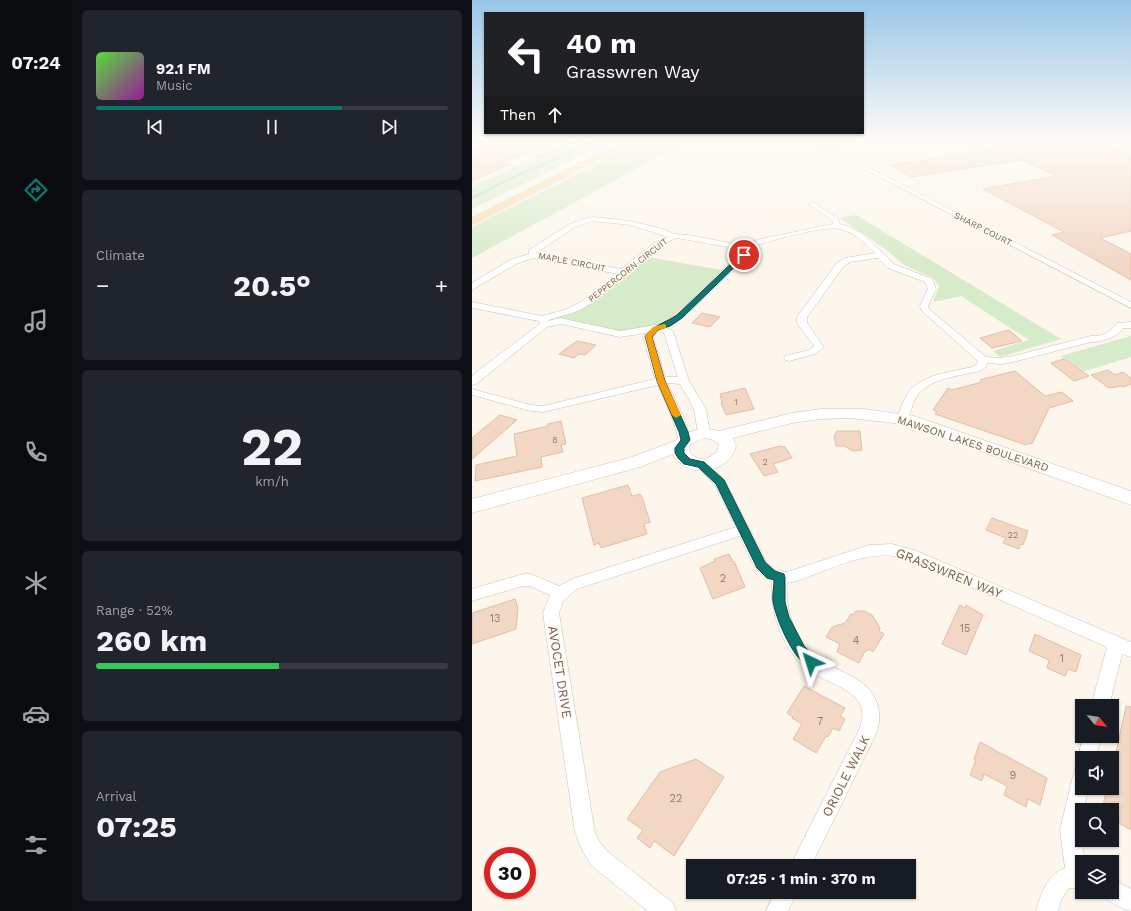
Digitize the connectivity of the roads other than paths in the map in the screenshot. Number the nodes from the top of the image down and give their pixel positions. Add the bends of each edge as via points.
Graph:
1 (533, 184) edge
2 (548, 184) edge
3 (895, 184) edge
4 (812, 204) dead end
5 (472, 214) edge
6 (472, 222) edge
7 (837, 226) junction
8 (674, 237) junction
9 (741, 248) junction
10 (534, 255) junction
11 (880, 255) junction
12 (623, 272) junction
13 (472, 287) edge
14 (472, 305) edge
15 (1131, 305) edge
16 (558, 318) junction
17 (545, 322) junction
18 (1131, 325) edge
19 (656, 328) junction
20 (789, 358) dead end
21 (983, 360) junction
22 (661, 381) junction
23 (684, 381) junction
24 (472, 382) edge
25 (472, 392) edge
26 (902, 419) junction
27 (704, 433) junction
28 (683, 443) junction
29 (722, 448) junction
30 (634, 463) junction
31 (694, 463) junction
32 (720, 482) junction
33 (509, 495) junction
34 (1131, 498) edge
35 (472, 502) edge
36 (472, 506) edge
37 (744, 530) junction
38 (780, 578) junction
39 (561, 593) junction
40 (472, 595) edge
41 (1124, 647) edge
42 (1103, 699) edge
43 (1077, 795) edge
44 (1075, 855) edge
45 (804, 859) edge
46 (1075, 877) edge
47 (1119, 894) edge
48 (783, 899) edge
49 (1131, 901) edge
50 (665, 911) edge
51 (777, 911) edge
52 (1048, 911) edge

1 - 5 main road
2 - 6 main road
3 - 15 street, SHARP COURT
4 - 7 street via 835,219
7 - 9 street via 761,241
7 - 11 street via 859,236
8 - 9 street, PEPPERCORN CIRCUIT via 688,236
8 - 10 street, MAPLE CIRCUIT via 663,231 592,218 534,250
8 - 12 street, PEPPERCORN CIRCUIT via 665,240
9 - 19 street via 745,251 744,255 679,317 668,325
10 - 12 street, MAPLE CIRCUIT
10 - 13 street via 513,262
11 - 20 street via 848,260 840,265 802,317 802,323 819,347 812,352
11 - 21 street via 890,265 930,282 932,289 924,306 925,310
12 - 16 street, PEPPERCORN CIRCUIT via 594,298
14 - 17 street
16 - 17 street via 549,316
16 - 19 street via 615,334
17 - 24 street
18 - 21 street via 1120,326 1115,333 1098,339 1091,338 1013,359
19 - 22 street via 648,336
19 - 23 street via 668,331
21 - 26 street via 980,367 933,380 921,386 912,395
22 - 23 street
22 - 25 street via 543,409
22 - 28 street via 680,424
23 - 27 street via 700,409
26 - 29 street, MAWSON LAKES BOULEVARD via 877,414 827,413 792,418 763,426
26 - 34 street, MAWSON LAKES BOULEVARD
27 - 28 street via 696,434
27 - 29 street
28 - 30 street
28 - 31 street via 680,453 682,458
29 - 31 street via 712,462
29 - 32 street
30 - 31 street
30 - 33 street
31 - 32 street
32 - 37 street
33 - 35 street
33 - 36 street
37 - 38 street via 761,565 771,575
37 - 39 street via 578,583
38 - 41 street, GRASSWREN WAY via 792,577 869,550 892,549 909,554
38 - 45 street, ORIOLE WALK via 780,609 799,650 816,666 855,686 869,705 871,714 869,730
39 - 40 street via 531,580 523,580
39 - 50 street, AVOCET DRIVE via 555,600 551,613 585,833 595,855
41 - 42 street
43 - 44 street via 1070,820
46 - 52 street via 1061,881 1054,888
47 - 49 street
48 - 51 street

